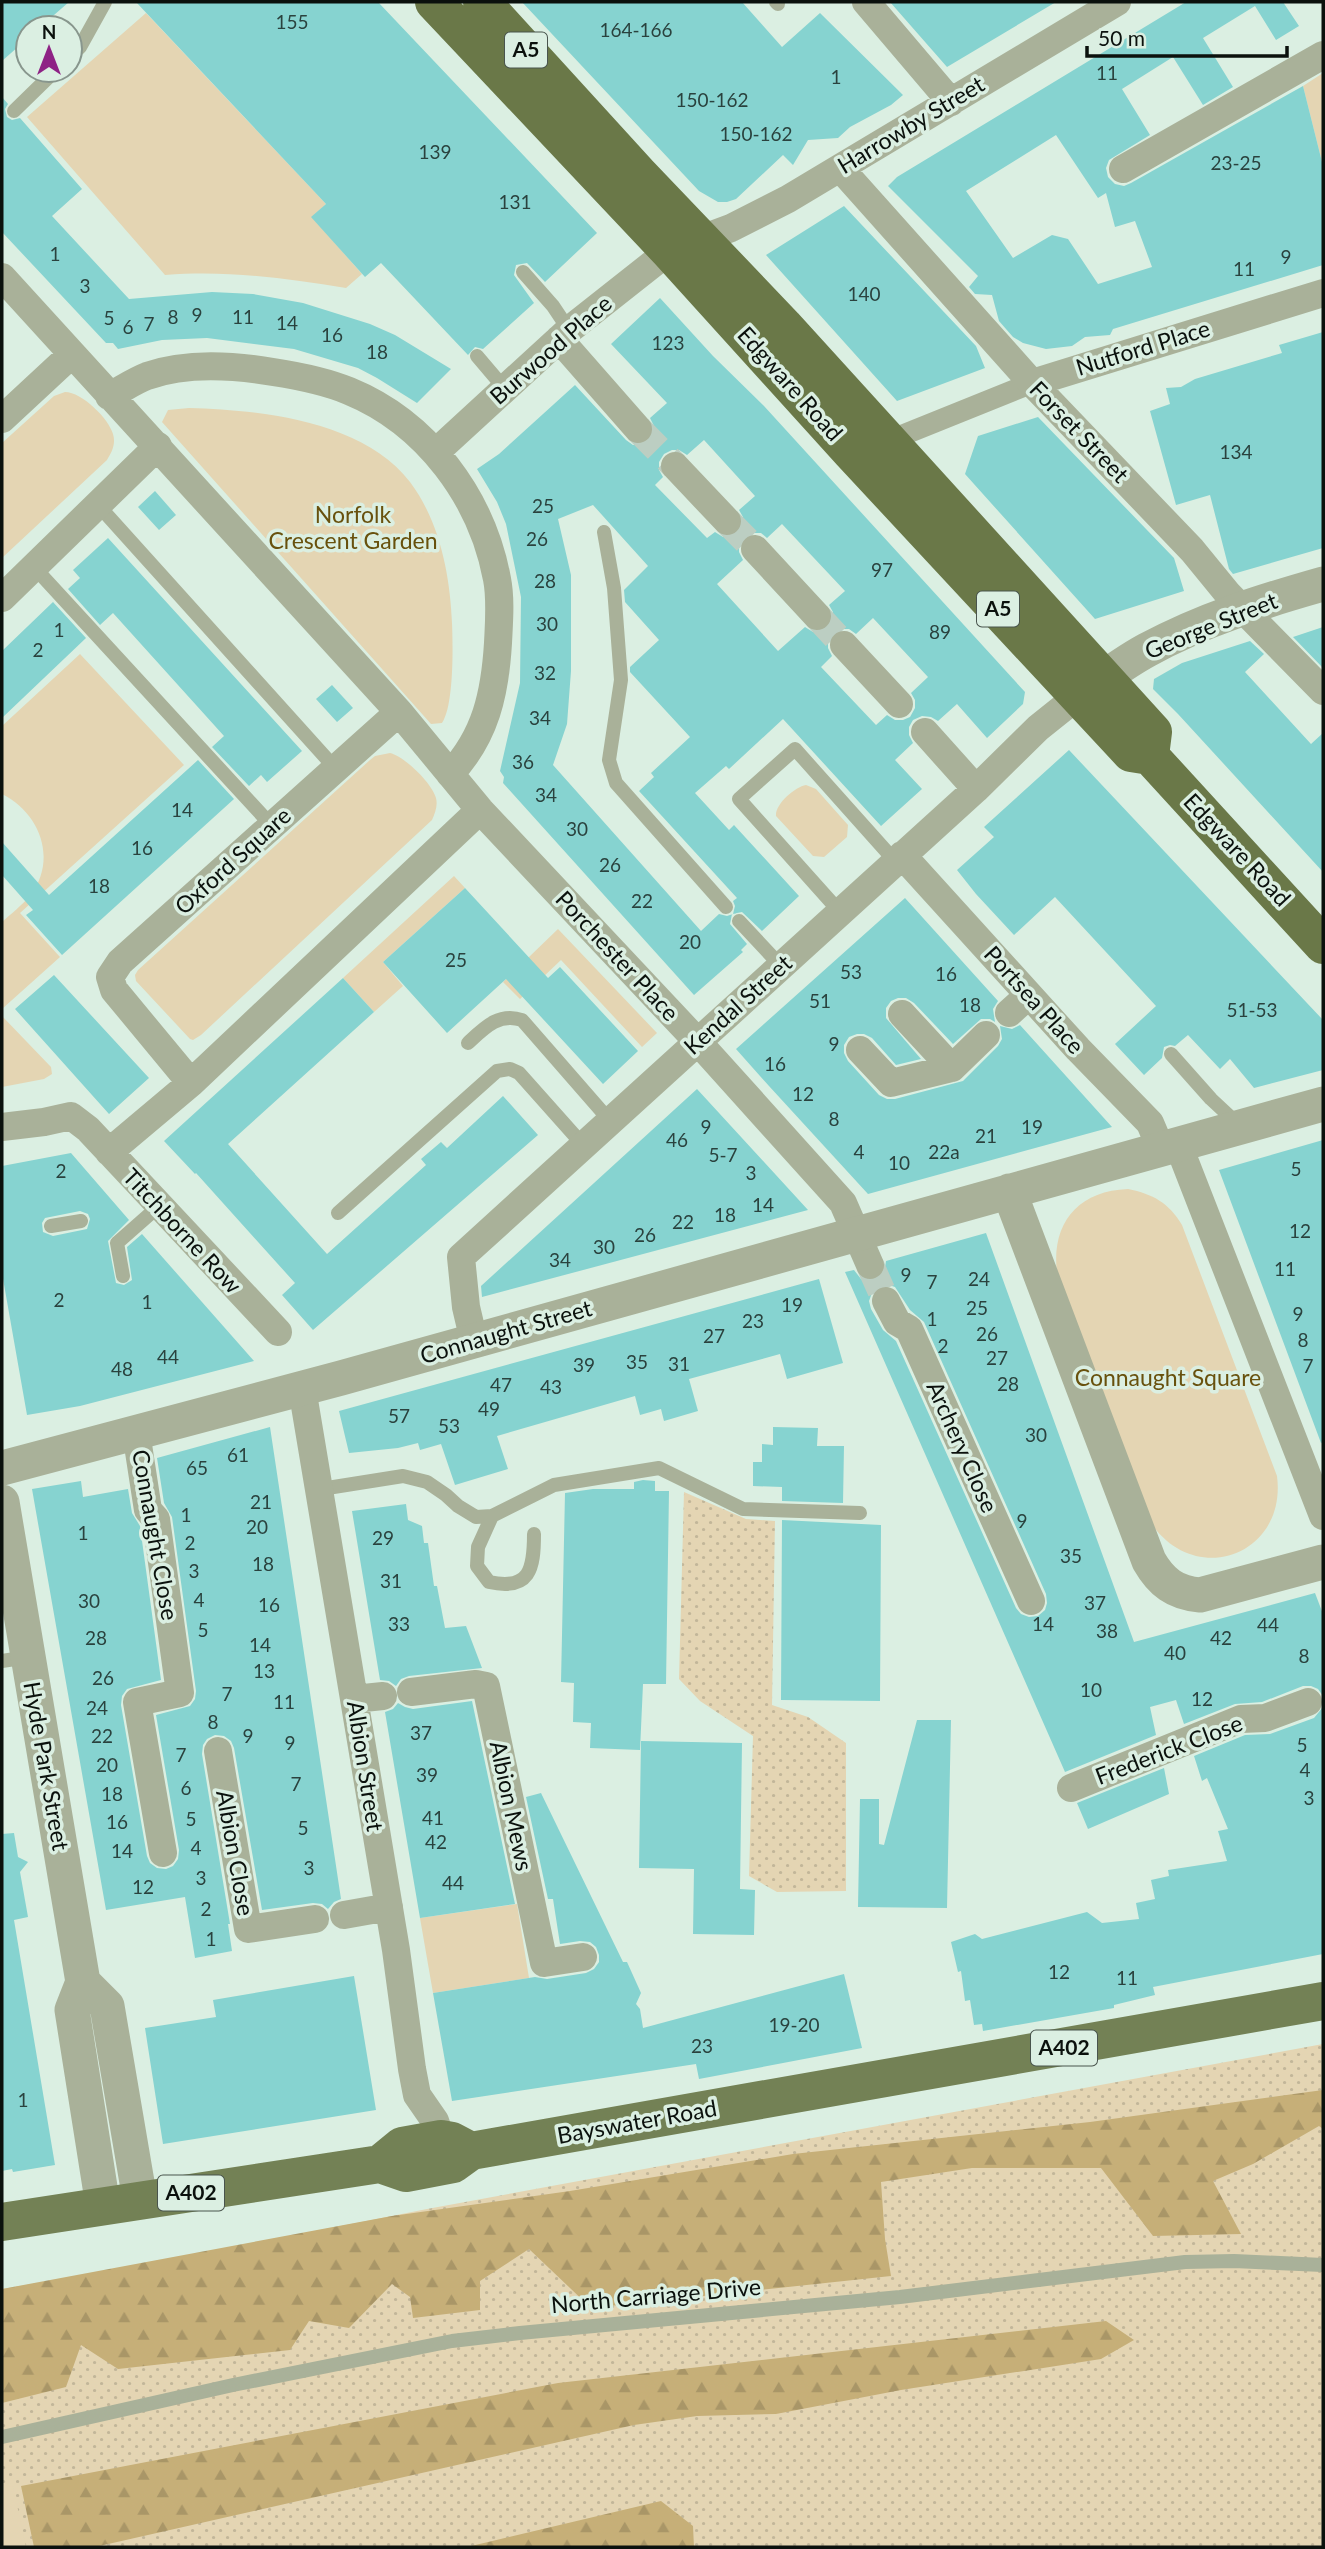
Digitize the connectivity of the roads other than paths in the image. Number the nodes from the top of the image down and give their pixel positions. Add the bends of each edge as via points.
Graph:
1 (106, 2) edge
2 (435, 2) edge
3 (482, 2) edge
4 (866, 2) edge
5 (1117, 2) edge
6 (84, 40) edge
7 (1323, 55) edge
8 (42, 84) edge
9 (945, 105) junction
10 (14, 111) dead end
11 (840, 168) junction
12 (1123, 169) dead end
13 (685, 245) junction
14 (523, 272) dead end
15 (2, 277) edge
16 (1323, 293) edge
17 (564, 335) junction
18 (72, 354) junction
19 (477, 356) dead end
20 (1032, 383) junction
21 (505, 389) junction
22 (109, 396) junction
23 (2, 419) edge
24 (638, 429) tunnel mouth
25 (888, 441) junction
26 (158, 446) junction
27 (436, 452) junction
28 (675, 466) tunnel mouth
29 (99, 506) junction
30 (727, 521) tunnel mouth
31 (604, 532) dead end
32 (755, 549) tunnel mouth
33 (34, 567) junction
34 (1323, 584) edge
35 (2, 598) edge
36 (1244, 608) junction
37 (817, 616) tunnel mouth
38 (844, 646) tunnel mouth
39 (1091, 687) junction
40 (1323, 691) edge
41 (899, 704) dead end
42 (399, 712) junction
43 (925, 732) dead end
44 (337, 769) junction
45 (450, 774) junction
46 (976, 789) junction
47 (480, 810) junction
48 (272, 827) junction
49 (899, 858) junction
50 (726, 908) dead end
51 (840, 912) junction
52 (739, 921) dead end
53 (1323, 945) edge
54 (781, 966) junction
55 (902, 1014) dead end
56 (986, 1035) dead end
57 (698, 1042) junction
58 (468, 1043) dead end
59 (860, 1050) dead end
60 (1171, 1054) dead end
61 (951, 1068) junction
62 (191, 1083) junction
63 (1323, 1104) edge
64 (611, 1122) junction
65 (2, 1127) edge
66 (1241, 1127) junction
67 (584, 1146) junction
68 (1170, 1146) junction
69 (109, 1152) junction
70 (1009, 1191) junction
71 (159, 1206) junction
72 (338, 1213) dead end
73 (81, 1221) dead end
74 (51, 1226) dead end
75 (857, 1234) junction
76 (870, 1265) tunnel mouth
77 (124, 1276) dead end
78 (886, 1301) tunnel mouth
79 (278, 1332) dead end
80 (474, 1341) junction
81 (302, 1388) junction
82 (136, 1432) junction
83 (2, 1468) edge
84 (321, 1489) junction
85 (2, 1502) edge
86 (860, 1513) dead end
87 (492, 1516) junction
88 (1323, 1516) edge
89 (534, 1534) dead end
90 (6, 1552) edge
91 (1323, 1562) edge
92 (1031, 1601) dead end
93 (15, 1659) edge
94 (411, 1692) dead end
95 (383, 1696) dead end
96 (354, 1699) junction
97 (1308, 1702) dead end
98 (218, 1751) dead end
99 (1071, 1788) dead end
100 (163, 1853) dead end
101 (389, 1908) junction
102 (344, 1914) dead end
103 (315, 1919) dead end
104 (583, 1957) dead end
105 (1323, 2001) edge
106 (456, 2145) junction
107 (121, 2203) junction
108 (2, 2222) edge
109 (1323, 2265) edge
110 (2, 2437) edge

1 - 6 lane
2 - 13 highway, Edgware Road / A5
3 - 13 highway, Edgware Road / A5
4 - 9 street
5 - 9 street, Harrowby Street
7 - 12 street
8 - 10 lane
9 - 11 street, Harrowby Street
11 - 13 street, Harrowby Street via 755,217
11 - 20 street, Forset Street
13 - 17 street, Burwood Place
13 - 25 highway, Edgware Road / A5 via 747,286
13 - 39 highway, Edgware Road / A5 via 851,452
14 - 17 lane via 553,306
15 - 18 street
16 - 20 street, Nutford Place
17 - 21 street, Burwood Place
17 - 24 street
18 - 22 street
18 - 23 street
19 - 21 lane
20 - 25 street, Nutford Place
20 - 36 street, Forset Street
21 - 27 street, Burwood Place
22 - 26 street
22 - 27 street via 146,376 179,368 230,367 293,375 351,392 382,408
25 - 39 highway, Edgware Road / A5
26 - 29 street
26 - 42 street
27 - 45 street via 470,500 489,548 499,594 497,660 486,715 477,740
28 - 30 street
29 - 33 street
29 - 44 lane
31 - 50 lane via 621,680 609,760 616,783
32 - 37 street
33 - 35 street
33 - 48 lane
34 - 36 street, George Street
36 - 39 street, George Street via 1160,643
36 - 40 street, Forset Street
38 - 41 street
39 - 46 street, Kendal Street via 1034,732
39 - 53 highway, Edgware Road / A5 via 1153,732 1150,756
42 - 44 street, Oxford Square
42 - 45 street
43 - 46 street
44 - 48 street, Oxford Square
45 - 47 street, Porchester Place
46 - 49 street, Kendal Street
47 - 57 street, Porchester Place
47 - 62 street
48 - 62 street, Oxford Square via 120,962 110,977 114,990
49 - 51 street, Kendal Street
49 - 51 lane via 795,749 738,799
49 - 68 street, Portsea Place via 1019,1004
51 - 54 street, Kendal Street
52 - 54 lane
54 - 57 street, Kendal Street
55 - 61 street
56 - 61 street
57 - 64 street, Kendal Street
57 - 75 street, Porchester Place via 844,1204
58 - 64 lane via 500,1018 522,1020
59 - 61 street via 891,1083
60 - 66 lane
62 - 69 street
63 - 66 street
64 - 67 street, Kendal Street
65 - 69 street, Titchborne Row via 71,1116
66 - 68 street
67 - 72 lane via 519,1073 497,1071
67 - 80 street, Kendal Street via 461,1257
68 - 70 street
68 - 88 street
69 - 71 street, Titchborne Row
70 - 75 street, Connaught Street
70 - 91 street via 1156,1573 1170,1587 1200,1595
71 - 77 lane via 117,1243
71 - 79 street, Titchborne Row
73 - 74 lane
75 - 76 street
75 - 80 street, Connaught Street
78 - 92 street, Archery Close via 897,1322 909,1329
80 - 81 street, Connaught Street
81 - 82 street, Connaught Street
81 - 84 street, Albion Street
82 - 83 street, Connaught Street
82 - 100 street, Connaught Close via 148,1510 156,1519 180,1693 137,1702
84 - 87 lane via 403,1476 427,1482 476,1517
84 - 96 street, Albion Street
85 - 90 street, Hyde Park Street
86 - 87 lane via 743,1509 659,1468 554,1485
87 - 89 lane via 478,1547 478,1566 489,1582 507,1586 524,1578 534,1561
90 - 93 street, Hyde Park Street
93 - 107 street, Hyde Park Street via 83,1982 72,2010
94 - 104 street, Albion Mews via 486,1686 544,1963
95 - 96 street
96 - 101 street, Albion Street
97 - 99 street, Frederick Close via 1265,1718 1241,1719
98 - 103 street, Albion Close via 248,1929
101 - 102 street
101 - 106 street, Albion Street via 417,2095
105 - 106 main road, Bayswater Road / A402 via 804,2094
106 - 107 main road, Bayswater Road / A402 via 402,2146 380,2164
107 - 108 main road, Bayswater Road / A402
109 - 110 lane, North Carriage Drive via 1185,2262 900,2297 493,2336 233,2385

